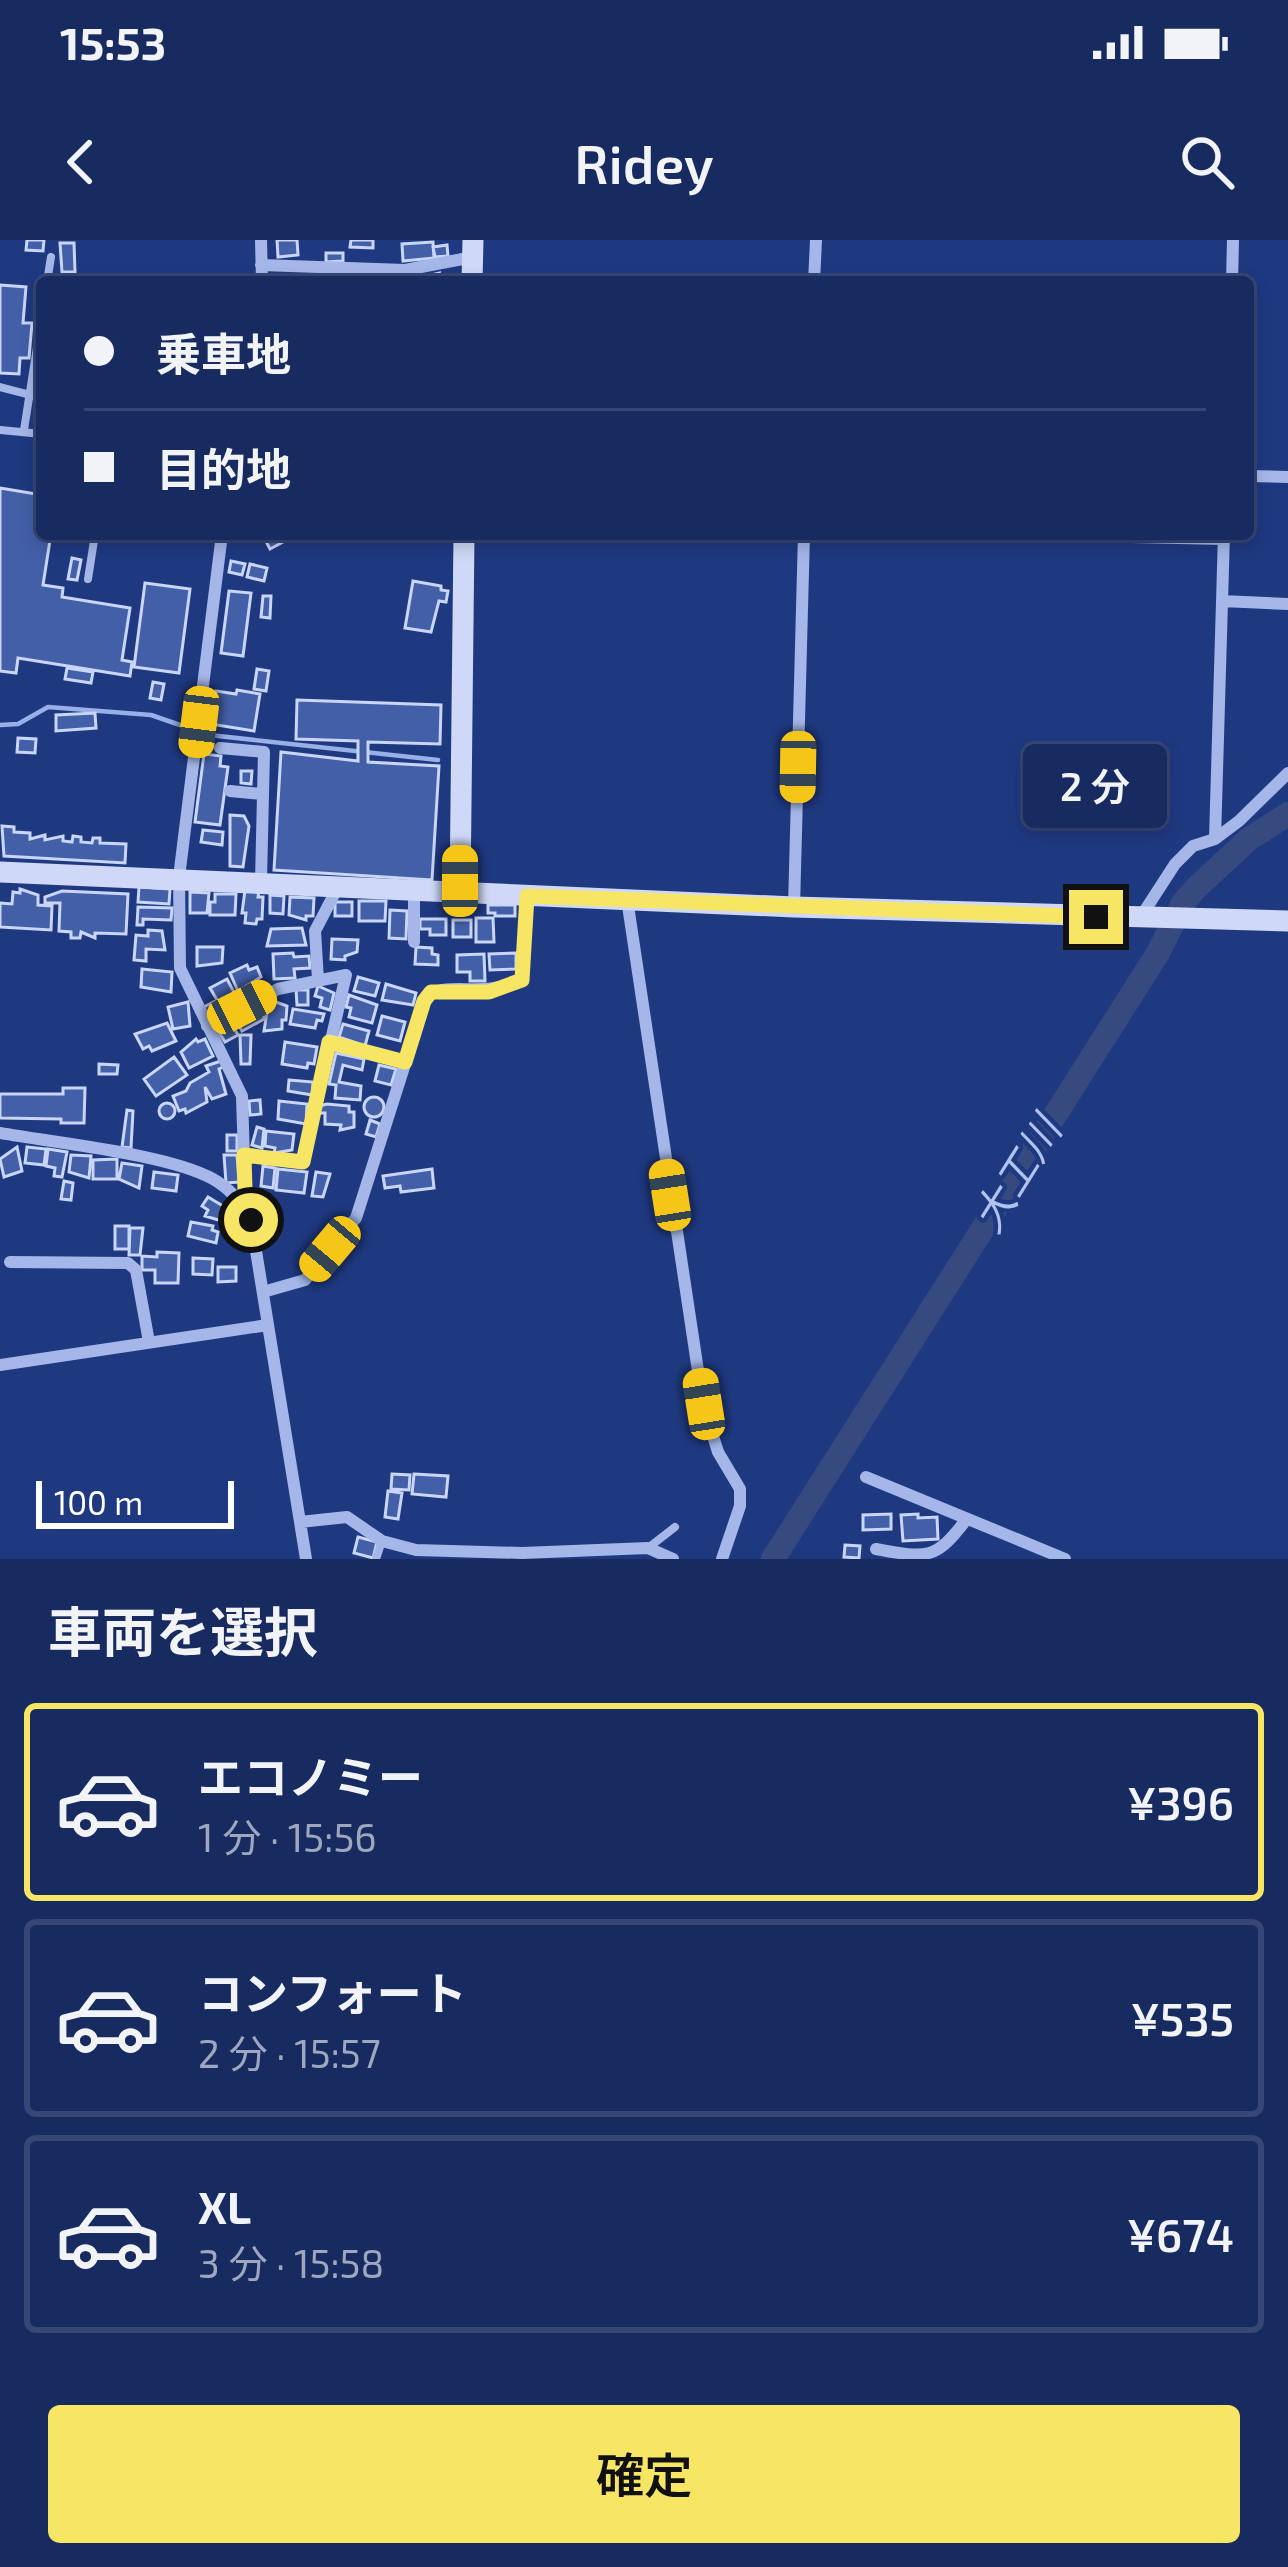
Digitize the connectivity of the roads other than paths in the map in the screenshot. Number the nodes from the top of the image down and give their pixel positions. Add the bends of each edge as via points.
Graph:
1 (261, 240) edge
2 (815, 240) edge
3 (1233, 240) edge
4 (473, 249) edge
5 (51, 256) dead end
6 (261, 265) junction
7 (48, 276) edge
8 (262, 276) edge
9 (814, 276) edge
10 (1232, 276) edge
11 (36, 355) edge
12 (0, 387) edge
13 (30, 395) junction
14 (36, 396) edge
15 (0, 430) edge
16 (25, 430) junction
17 (36, 433) edge
18 (1254, 476) edge
19 (1288, 477) edge
20 (93, 540) edge
21 (221, 540) edge
22 (464, 540) edge
23 (804, 540) edge
24 (1224, 540) edge
25 (88, 579) dead end
26 (1222, 601) junction
27 (1288, 604) edge
28 (220, 748) dead end
29 (1288, 773) edge
30 (230, 791) dead end
31 (261, 794) junction
32 (1215, 839) junction
33 (0, 872) edge
34 (179, 877) junction
35 (261, 880) junction
36 (339, 886) junction
37 (414, 891) junction
38 (460, 893) junction
39 (527, 896) junction
40 (627, 899) junction
41 (794, 907) junction
42 (1139, 919) junction
43 (1288, 921) edge
44 (414, 942) dead end
45 (318, 980) junction
46 (207, 1026) junction
47 (329, 1042) junction
48 (405, 1062) junction
49 (0, 1132) edge
50 (244, 1155) junction
51 (241, 1201) junction
52 (10, 1262) dead end
53 (263, 1292) junction
54 (268, 1324) junction
55 (149, 1342) junction
56 (0, 1365) edge
57 (866, 1478) dead end
58 (966, 1520) junction
59 (300, 1522) junction
60 (675, 1527) dead end
61 (382, 1541) junction
62 (648, 1548) junction
63 (876, 1549) dead end
64 (504, 1556) edge
65 (306, 1559) edge
66 (376, 1559) edge
67 (673, 1559) edge
68 (722, 1559) edge
69 (922, 1559) edge
70 (1065, 1559) edge

1 - 6 street
2 - 9 street
3 - 10 street
4 - 6 street via 405,270
5 - 7 lane
6 - 8 street
11 - 13 lane
12 - 13 lane
13 - 14 lane
13 - 16 lane
15 - 16 lane
16 - 17 lane
18 - 19 street
20 - 25 lane
21 - 34 street
22 - 38 street
23 - 41 street
24 - 26 street
26 - 27 street
26 - 32 street
28 - 31 street via 264,752
29 - 32 street
30 - 31 street
31 - 35 street
32 - 42 street via 1175,864
33 - 34 street
34 - 35 street
34 - 46 street via 180,968
35 - 36 street
36 - 37 street
36 - 45 street via 315,931
37 - 38 street
37 - 44 street
38 - 39 street
39 - 40 street
39 - 48 street via 522,980 489,992 431,992
40 - 41 street
40 - 68 street via 704,1404 740,1489
41 - 42 street
42 - 43 street
45 - 46 street via 278,989
45 - 47 street via 346,975
46 - 50 street via 242,1096
47 - 48 street
47 - 50 street via 303,1162
48 - 53 street via 356,1218 305,1280
49 - 51 street via 182,1166
50 - 51 street
51 - 53 street
52 - 55 street via 128,1263
53 - 54 street
54 - 55 street
54 - 59 street
55 - 56 street
57 - 58 street
58 - 69 street via 947,1552
58 - 70 street
59 - 61 street via 346,1517
59 - 65 street
60 - 62 lane
61 - 64 street
61 - 66 lane
62 - 64 street
62 - 67 street
63 - 69 street

